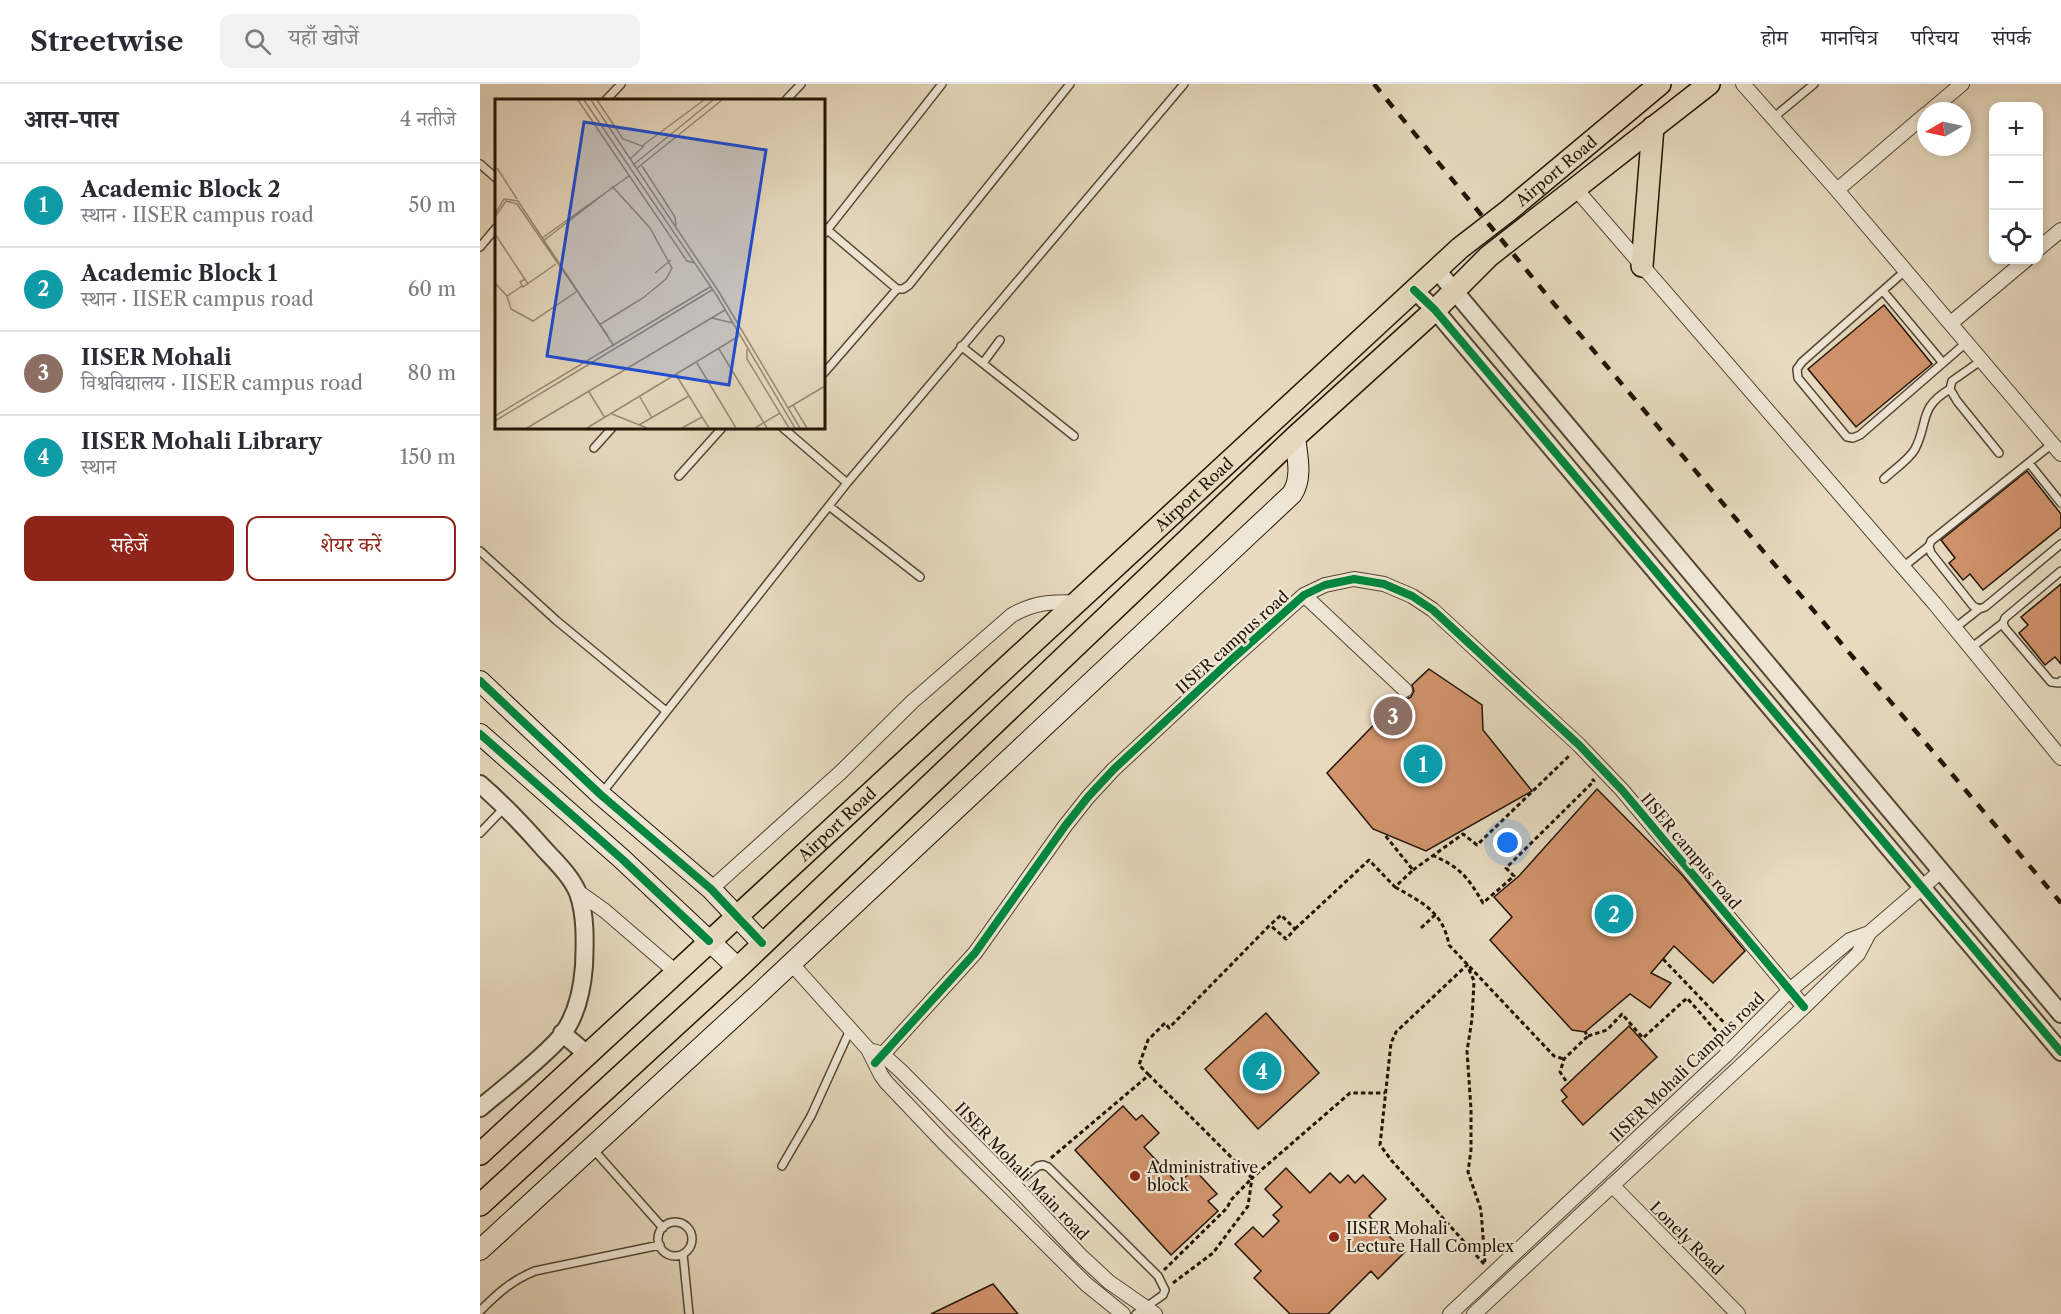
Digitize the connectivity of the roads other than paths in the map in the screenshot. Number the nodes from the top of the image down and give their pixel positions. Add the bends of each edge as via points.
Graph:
1 (621, 84) edge
2 (801, 84) edge
3 (942, 84) edge
4 (1070, 84) edge
5 (1184, 84) edge
6 (1660, 84) edge
7 (1709, 84) edge
8 (1743, 84) edge
9 (1814, 84) edge
10 (1962, 84) edge
11 (607, 99) edge
12 (787, 99) edge
13 (1941, 102) edge
14 (1773, 118) junction
15 (1917, 122) edge
16 (1653, 127) junction
17 (480, 164) edge
18 (495, 177) edge
19 (1575, 188) junction
20 (1837, 190) junction
21 (495, 229) edge
22 (825, 230) edge
23 (2061, 230) edge
24 (2043, 245) edge
25 (480, 247) edge
26 (2021, 264) edge
27 (1642, 266) junction
28 (1436, 269) junction
29 (1906, 270) junction
30 (897, 290) junction
31 (1414, 290) junction
32 (1453, 291) junction
33 (1883, 291) junction
34 (1435, 310) junction
35 (1951, 323) junction
36 (1000, 340) dead end
37 (1968, 342) junction
38 (962, 346) junction
39 (1982, 360) junction
40 (983, 363) junction
41 (1943, 363) junction
42 (825, 372) edge
43 (1950, 389) junction
44 (611, 429) edge
45 (721, 429) edge
46 (784, 429) edge
47 (1074, 436) dead end
48 (1295, 437) junction
49 (2058, 445) edge
50 (594, 448) dead end
51 (1999, 453) dead end
52 (2029, 463) junction
53 (679, 476) dead end
54 (1884, 478) dead end
55 (847, 483) junction
56 (2061, 502) edge
57 (829, 507) junction
58 (2061, 544) edge
59 (1929, 546) junction
60 (480, 551) edge
61 (1903, 567) junction
62 (2061, 571) edge
63 (920, 577) dead end
64 (1304, 595) junction
65 (1076, 602) junction
66 (1979, 609) junction
67 (2003, 623) junction
68 (1955, 628) junction
69 (1971, 648) junction
70 (480, 681) edge
71 (2061, 681) edge
72 (1405, 690) dead end
73 (666, 711) junction
74 (480, 734) edge
75 (2061, 758) edge
76 (480, 784) edge
77 (601, 795) junction
78 (506, 807) junction
79 (480, 833) edge
80 (1941, 871) junction
81 (1922, 887) junction
82 (711, 889) junction
83 (577, 891) junction
84 (736, 915) junction
85 (1869, 933) junction
86 (709, 941) junction
87 (762, 943) junction
88 (790, 962) junction
89 (738, 968) junction
90 (677, 973) junction
91 (1790, 990) junction
92 (1804, 1007) junction
93 (2061, 1014) edge
94 (850, 1030) junction
95 (562, 1033) junction
96 (2061, 1052) edge
97 (587, 1054) junction
98 (875, 1055) junction
99 (480, 1108) edge
100 (591, 1147) junction
101 (480, 1154) edge
102 (782, 1166) dead end
103 (1014, 1185) junction
104 (1612, 1185) junction
105 (480, 1205) edge
106 (663, 1228) junction
107 (660, 1245) junction
108 (480, 1250) edge
109 (683, 1254) junction
110 (480, 1311) edge
111 (1145, 1312) edge
112 (689, 1314) edge
113 (1123, 1314) edge
114 (1450, 1314) edge
115 (1474, 1314) edge
116 (1738, 1314) edge

1 - 11 lane
2 - 12 lane
3 - 22 lane
4 - 30 lane via 909,285
5 - 38 lane
6 - 28 main road, Airport Road
7 - 16 main road
8 - 14 street
9 - 14 lane
10 - 13 street
14 - 20 street
15 - 20 street
16 - 19 main road
16 - 27 main road
17 - 18 lane
19 - 27 street
19 - 32 main road via 1489,256
20 - 29 street
21 - 25 lane
22 - 30 lane
23 - 24 street
26 - 35 street
27 - 61 street
28 - 31 main road, Airport Road
28 - 32 street
29 - 33 lane
29 - 35 street
30 - 42 lane
31 - 34 street
31 - 65 main road, Airport Road
32 - 34 main road
32 - 80 street
33 - 41 lane
33 - 41 lane via 1797,369 1798,378 1847,437 1853,438
34 - 48 main road
34 - 81 street
35 - 37 street
36 - 40 lane
37 - 39 street
37 - 41 lane
38 - 40 lane
38 - 55 lane
39 - 43 lane via 1952,381
39 - 49 street
40 - 47 lane
43 - 51 lane
43 - 54 lane via 1935,399 1928,410 1915,450
44 - 50 lane
45 - 53 lane
46 - 55 lane
48 - 87 main road
48 - 88 main road via 1299,479 1292,494
49 - 52 lane
52 - 56 lane
52 - 59 lane
55 - 57 lane
57 - 63 lane
57 - 73 lane
58 - 66 lane
59 - 61 lane
59 - 66 lane
60 - 73 lane
61 - 68 street
62 - 67 lane
64 - 72 street
64 - 91 street, IISER campus road via 1325,585 1354,579 1384,584 1433,610 1580,745
64 - 98 street, IISER campus road via 1114,769 1065,826 975,953
65 - 82 street via 1029,606 1012,615
65 - 84 main road, Airport Road
66 - 68 lane
67 - 69 lane
67 - 71 lane via 2051,682
68 - 69 street
69 - 75 street
70 - 77 main road
73 - 77 lane
74 - 86 main road
76 - 78 street
77 - 82 main road
78 - 79 lane
78 - 83 street via 566,873
80 - 81 street
80 - 93 street
81 - 85 street
81 - 96 street
82 - 84 main road
83 - 90 street
83 - 95 street via 585,941 583,987 576,1010
84 - 86 main road, Airport Road
84 - 87 main road
85 - 91 street, IISER Mohali Campus road via 1850,940
85 - 92 street, IISER Mohali Campus road via 1858,954
86 - 89 main road
86 - 90 main road, Airport Road
87 - 89 main road
88 - 94 street
88 - 100 main road
89 - 105 main road
90 - 97 main road, Airport Road
91 - 92 street, IISER campus road
91 - 114 street, IISER Mohali Campus road
92 - 104 street, IISER Mohali Campus road
94 - 98 street
94 - 102 lane via 811,1116
95 - 97 street
95 - 99 street
97 - 101 main road, Airport Road
98 - 103 street, IISER Mohali Main road
98 - 113 street via 886,1083 1086,1284
100 - 106 lane
100 - 108 main road
103 - 111 street, IISER Mohali Main road via 1080,1255
103 - 111 lane via 1043,1165 1048,1167 1158,1276 1165,1290
104 - 115 street, IISER Mohali Campus road
104 - 116 street, Lonely Road
106 - 107 lane
106 - 109 lane via 678,1222 690,1231 690,1247
107 - 109 lane via 667,1253
107 - 110 lane via 535,1271 518,1278
109 - 112 lane

